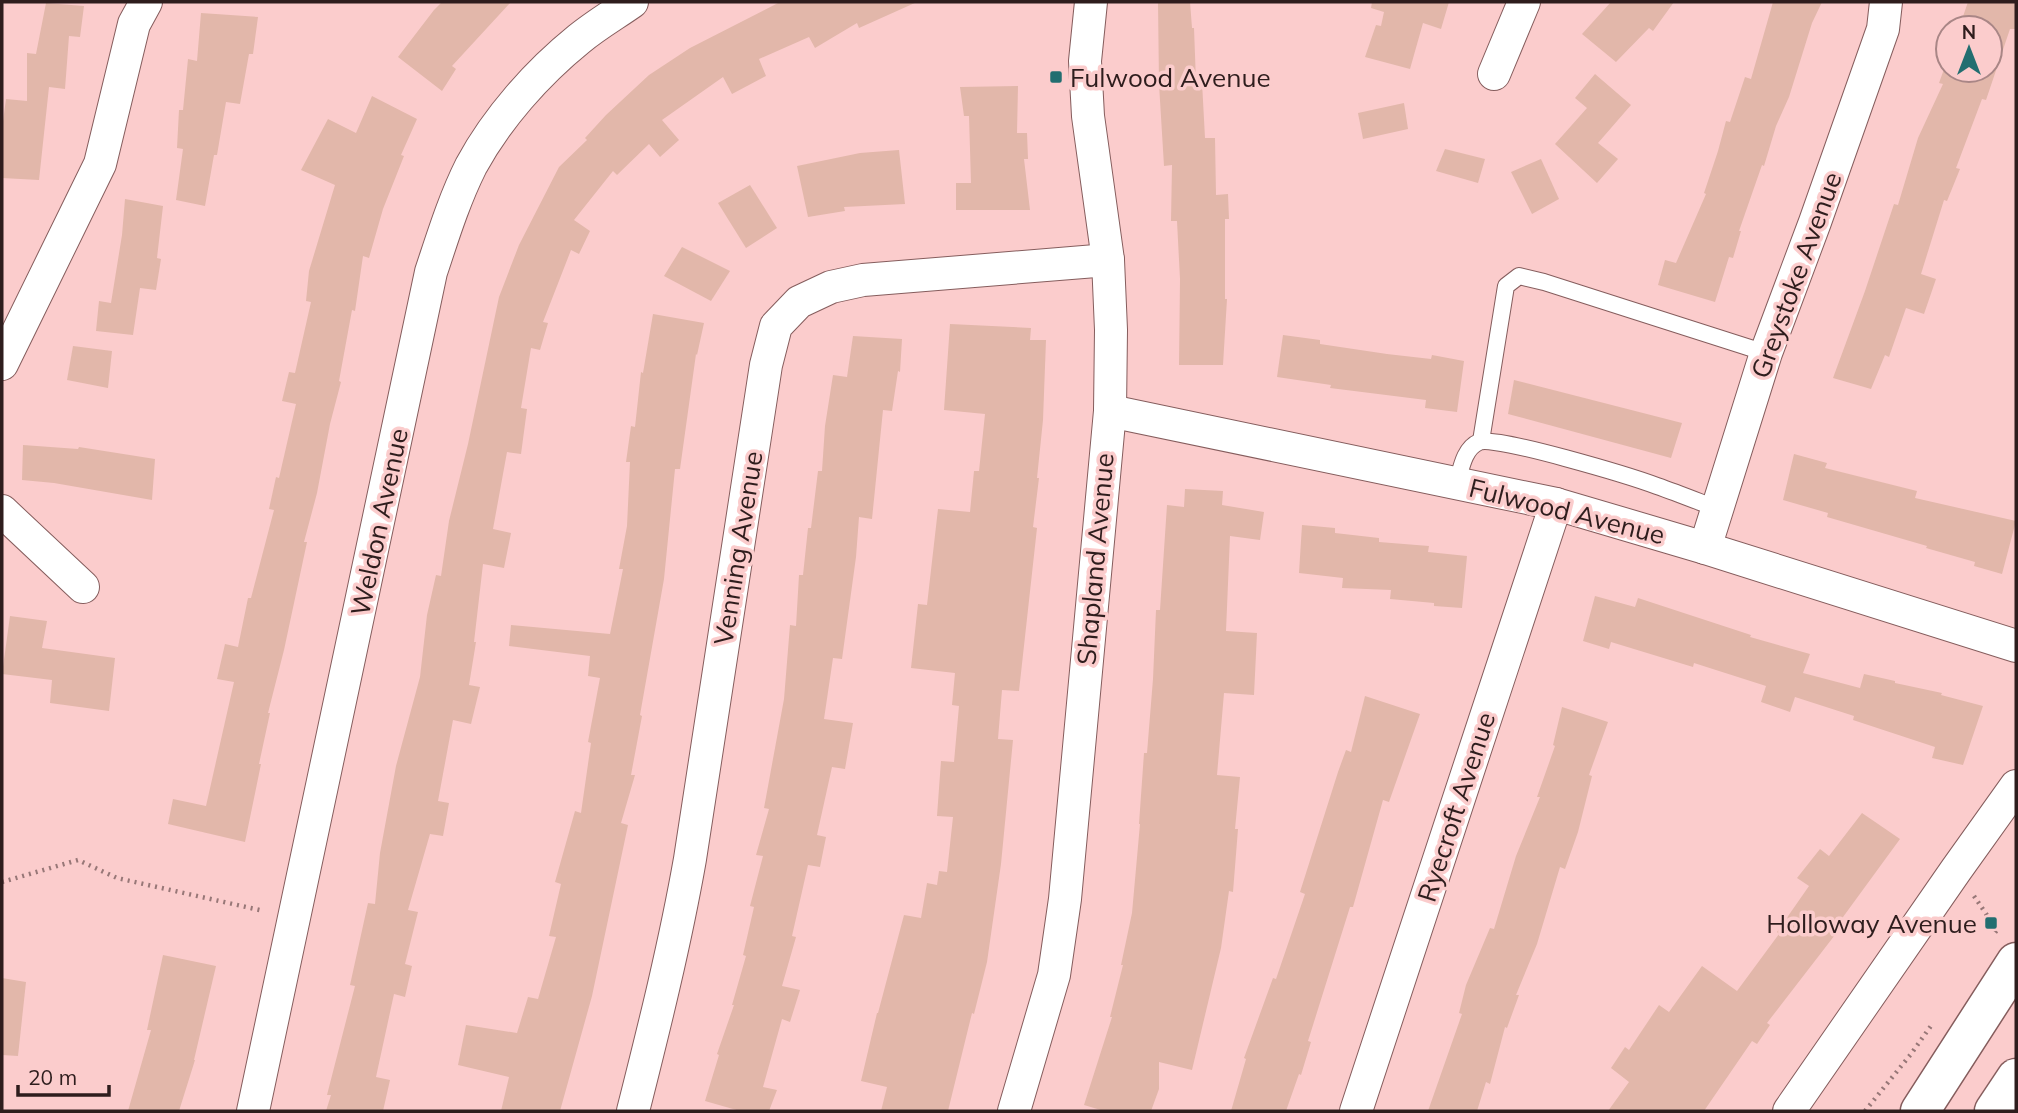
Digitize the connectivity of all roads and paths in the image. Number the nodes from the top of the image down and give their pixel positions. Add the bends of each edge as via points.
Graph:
1 (146, 2) edge
2 (632, 2) edge
3 (1091, 2) edge
4 (1524, 2) edge
5 (1886, 2) edge
6 (1494, 74) dead end
7 (1108, 260) junction
8 (1766, 352) junction
9 (2, 364) edge
10 (1110, 411) junction
11 (1481, 441) junction
12 (1457, 483) junction
13 (1556, 504) junction
14 (1718, 509) junction
15 (2, 510) edge
16 (1705, 548) junction
17 (83, 587) dead end
18 (2016, 646) edge
19 (2016, 786) edge
20 (1956, 870) junction
21 (2, 882) edge
22 (295, 918) junction
23 (2003, 952) edge
24 (1934, 1020) dead end
25 (2016, 1079) edge
26 (253, 1111) edge
27 (632, 1111) edge
28 (1014, 1111) edge
29 (1356, 1111) edge
30 (1789, 1111) edge
31 (1865, 1111) edge
32 (1920, 1111) edge
33 (1994, 1111) edge

1 - 9 street via 134,24 100,164
2 - 22 street, Weldon Avenue via 580,38 537,78 484,146 449,218 431,272
3 - 7 street, Shapland Avenue via 1085,61 1088,116
4 - 6 street
5 - 8 street, Greystoke Avenue via 1883,29
7 - 10 street, Shapland Avenue
7 - 27 street, Venning Avenue via 863,279 799,302 776,326 766,365 679,922
8 - 11 lane via 1519,276 1506,286
8 - 14 street, Greystoke Avenue
10 - 12 street, Fulwood Avenue
10 - 28 street, Shapland Avenue via 1065,899 1054,975
11 - 12 lane via 1469,450
11 - 14 lane via 1535,450 1655,485
12 - 13 street, Fulwood Avenue
13 - 16 street, Fulwood Avenue
13 - 29 street, Ryecroft Avenue
14 - 16 street, Greystoke Avenue
15 - 17 street
16 - 18 street, Fulwood Avenue
19 - 20 street
20 - 23 path via 1997,930
20 - 30 street
21 - 22 path via 78,860 117,878
22 - 26 street, Weldon Avenue
23 - 32 highway
24 - 31 path
25 - 33 highway

